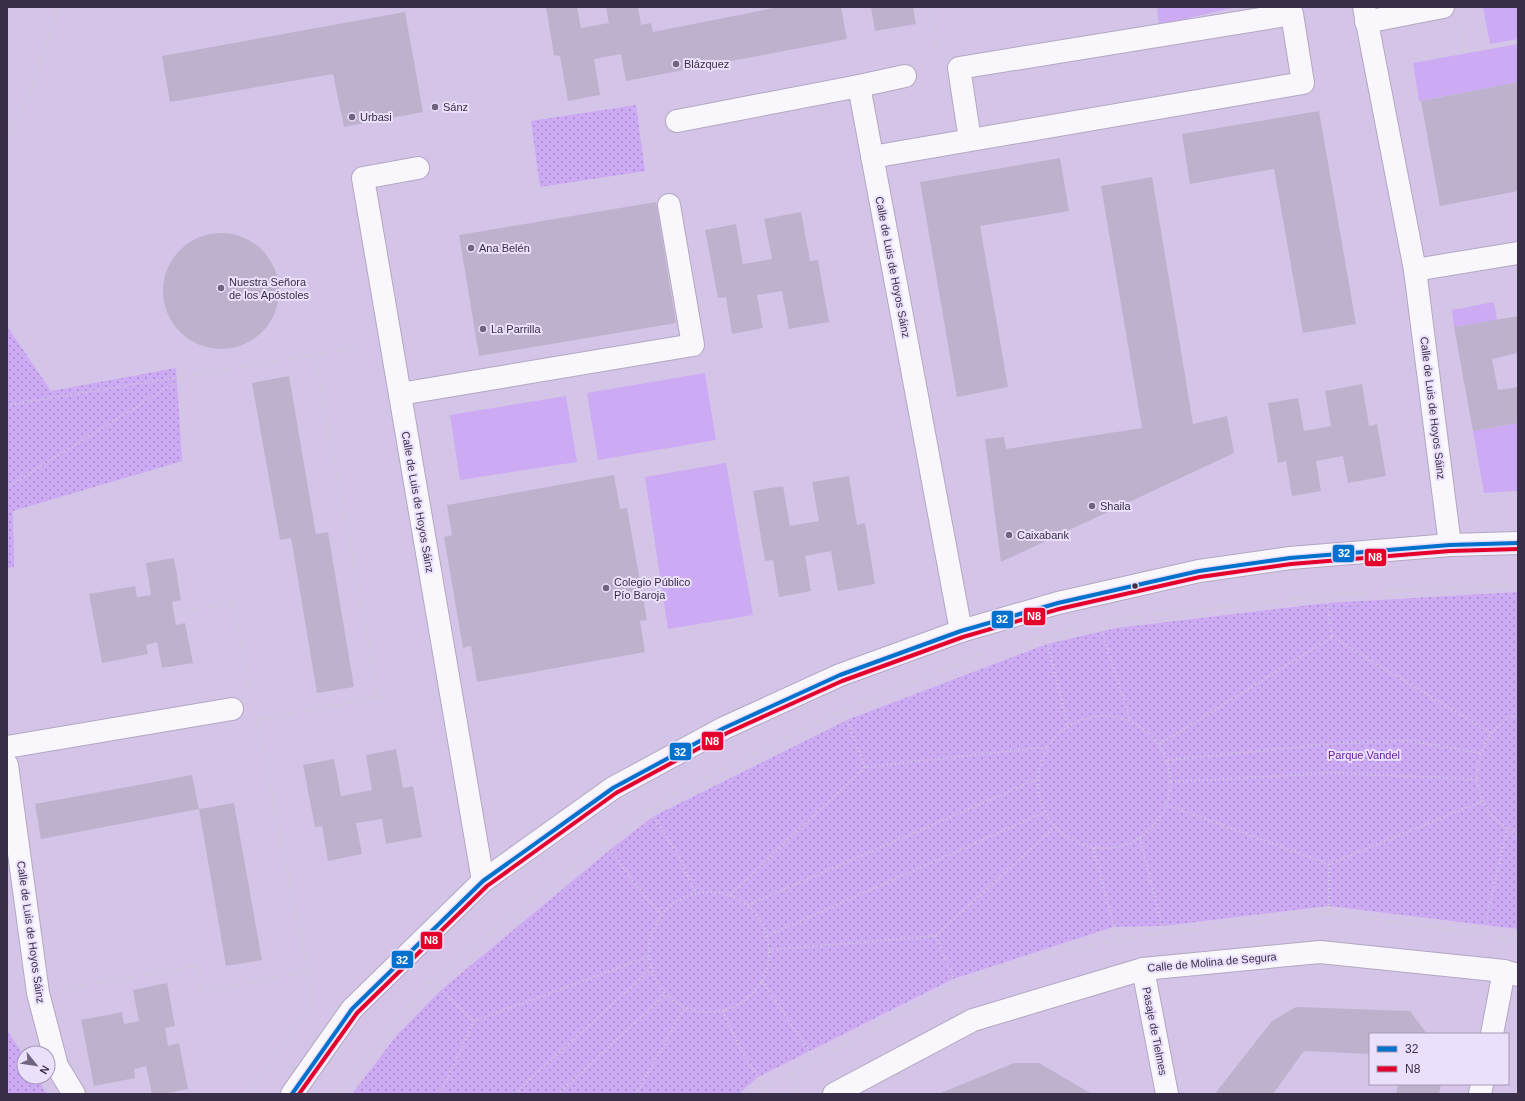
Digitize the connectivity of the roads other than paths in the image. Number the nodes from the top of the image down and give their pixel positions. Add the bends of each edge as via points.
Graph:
1 (1443, 7) edge
2 (1365, 14) edge
3 (905, 76) dead end
4 (859, 86) junction
5 (677, 121) dead end
6 (970, 140) junction
7 (872, 157) junction
8 (418, 168) dead end
9 (669, 204) dead end
10 (1518, 253) edge
11 (1415, 270) junction
12 (400, 394) junction
13 (1518, 543) edge
14 (1450, 545) junction
15 (961, 631) junction
16 (232, 709) road end
17 (7, 748) edge
18 (7, 765) edge
19 (483, 881) junction
20 (1144, 969) junction
21 (1511, 973) edge
22 (1492, 1033) edge
23 (74, 1094) edge
24 (292, 1094) edge
25 (834, 1094) edge
26 (1167, 1094) edge

1 - 2 street, Calle de Luis de Hoyos Sáinz
2 - 11 street, Calle de Luis de Hoyos Sáinz
3 - 4 street
4 - 5 street
4 - 7 street, Calle de Luis de Hoyos Sáinz
6 - 6 street via 960,68 1292,14 1302,82
6 - 7 street
7 - 15 street, Calle de Luis de Hoyos Sáinz
8 - 12 street, Calle de Luis de Hoyos Sáinz via 363,178
9 - 12 street via 693,345
10 - 11 street
11 - 14 street, Calle de Luis de Hoyos Sáinz
12 - 19 street, Calle de Luis de Hoyos Sáinz
13 - 14 street
14 - 15 street via 1290,558 1198,571 1058,603
15 - 19 street via 840,675 724,728 613,788
16 - 17 street
18 - 23 street, Calle de Luis de Hoyos Sáinz via 38,993 57,1066
19 - 24 street via 352,1009
20 - 21 street, Calle de Molina de Segura via 1320,952
20 - 25 street, Calle de Molina de Segura via 973,1020
20 - 26 street, Pasaje de Tielmes
21 - 22 street

